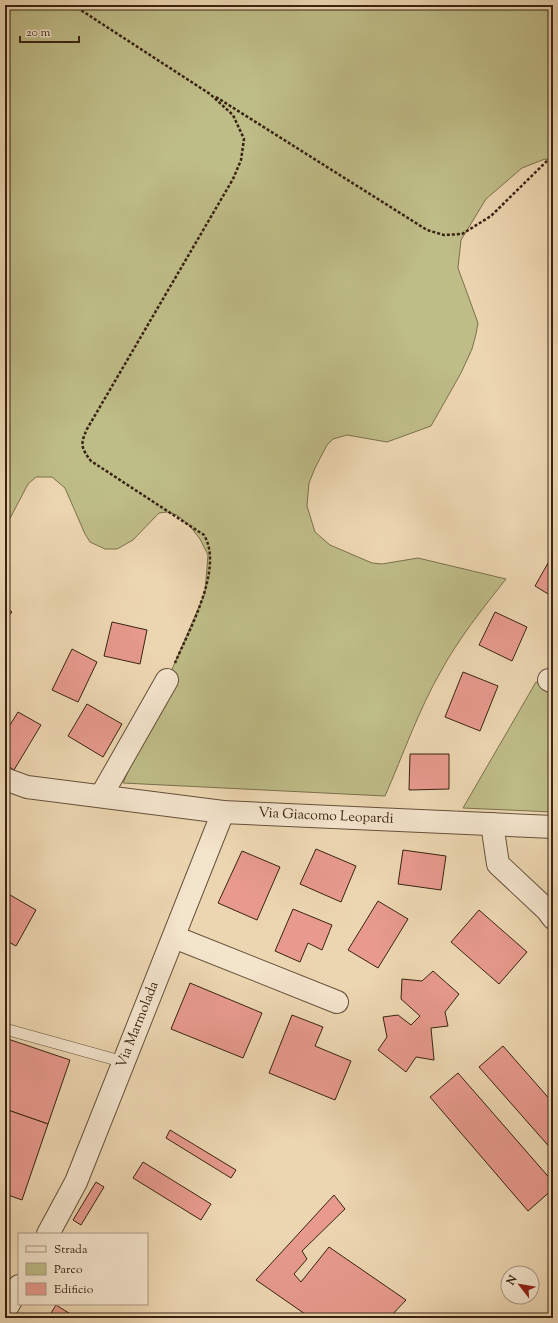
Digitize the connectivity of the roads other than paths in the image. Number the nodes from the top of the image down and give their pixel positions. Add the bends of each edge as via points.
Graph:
1 (167, 680) road end
2 (5, 779) edge
3 (100, 796) junction
4 (224, 812) junction
5 (492, 824) junction
6 (553, 827) edge
7 (553, 918) edge
8 (174, 937) junction
9 (337, 1002) dead end
10 (5, 1029) edge
11 (124, 1062) junction
12 (49, 1233) edge
13 (18, 1288) edge
14 (6, 1309) dead end

1 - 3 street
2 - 3 street, Via Giacomo Leopardi via 27,787
3 - 4 street, Via Giacomo Leopardi
4 - 5 street, Via Giacomo Leopardi
4 - 8 street, Via Marmolada
5 - 6 street, Via Giacomo Leopardi
5 - 7 street via 498,864
8 - 9 street
8 - 11 street, Via Marmolada
10 - 11 lane
11 - 12 street, Via Marmolada via 76,1182
13 - 14 street

